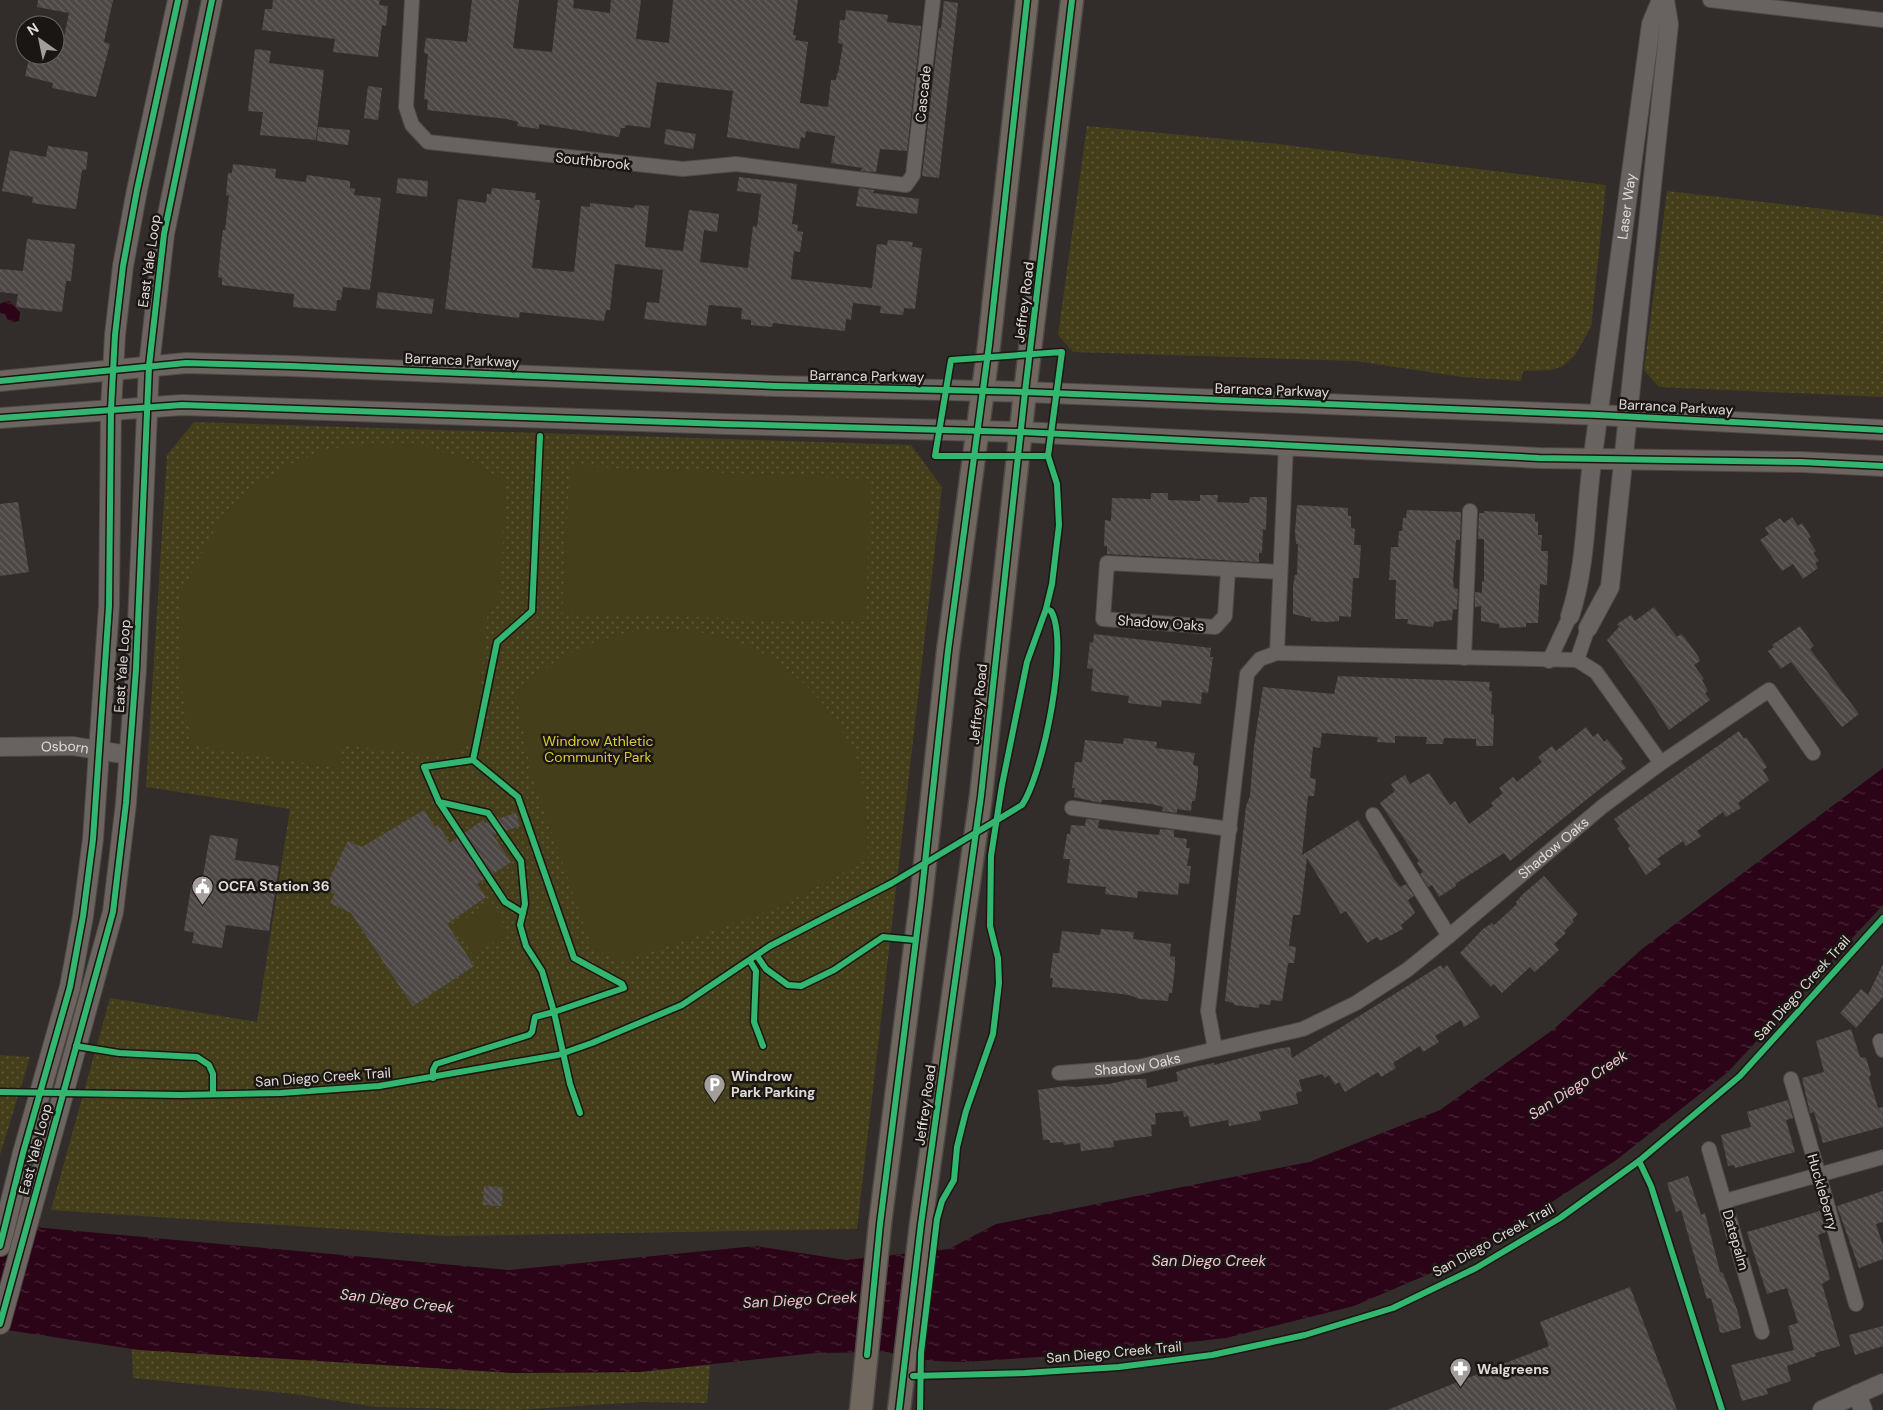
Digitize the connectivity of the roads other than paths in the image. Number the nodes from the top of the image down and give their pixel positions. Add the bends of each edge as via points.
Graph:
1 (178, 0) edge
2 (212, 0) edge
3 (412, 0) edge
4 (933, 0) edge
5 (1027, 0) edge
6 (1072, 0) edge
7 (1663, 0) edge
8 (1710, 0) edge
9 (1883, 20) edge
10 (906, 185) joint
11 (148, 366) junction
12 (114, 369) junction
13 (0, 381) edge
14 (983, 392) junction
15 (1025, 392) junction
16 (147, 407) junction
17 (111, 409) junction
18 (1599, 415) junction
19 (1628, 417) junction
20 (0, 418) edge
21 (1883, 430) edge
22 (976, 431) junction
23 (1022, 432) junction
24 (1286, 445) junction
25 (1592, 458) junction
26 (1622, 459) junction
27 (1883, 466) edge
28 (1470, 510) dead end
29 (1228, 571) junction
30 (1280, 572) junction
31 (1570, 616) joint
32 (1588, 628) joint
33 (1277, 653) junction
34 (1464, 658) junction
35 (1577, 660) junction
36 (1549, 661) junction
37 (0, 747) edge
38 (99, 750) junction
39 (1813, 753) dead end
40 (128, 755) junction
41 (1661, 763) junction
42 (1072, 808) dead end
43 (1373, 815) dead end
44 (1230, 829) junction
45 (1449, 936) junction
46 (1215, 1049) junction
47 (1059, 1073) dead end
48 (1790, 1079) dead end
49 (1709, 1149) dead end
50 (1883, 1157) edge
51 (1819, 1175) junction
52 (1725, 1201) junction
53 (0, 1246) edge
54 (1856, 1304) dead end
55 (0, 1324) edge
56 (1762, 1332) dead end
57 (1883, 1383) edge
58 (1860, 1402) edge
59 (860, 1407) edge
60 (899, 1410) edge
61 (1822, 1410) edge

1 - 12 main road, East Yale Loop via 123,266
2 - 11 main road, East Yale Loop via 164,234
3 - 10 street, Southbrook via 406,107 412,125 428,142 683,169 736,164
4 - 10 street, Cascade via 913,175
5 - 14 main road
6 - 15 main road, Jeffrey Road
7 - 18 street, Laser Way via 1651,24
7 - 19 street, Laser Way via 1669,24
8 - 9 street
11 - 12 main road, Barranca Parkway
11 - 14 main road, Barranca Parkway via 186,363 291,366
11 - 16 main road, East Yale Loop
12 - 13 main road, Barranca Parkway
12 - 17 main road, East Yale Loop
14 - 15 main road, Barranca Parkway
14 - 22 main road
15 - 18 main road, Barranca Parkway
15 - 23 main road, Jeffrey Road
16 - 17 main road
16 - 22 main road via 182,405
16 - 40 main road, East Yale Loop via 136,669
17 - 20 main road
17 - 38 main road, East Yale Loop via 109,606
18 - 19 main road, Barranca Parkway
18 - 25 street
19 - 21 main road, Barranca Parkway
19 - 26 street
22 - 23 main road
22 - 59 main road
23 - 24 main road
23 - 60 main road, Jeffrey Road via 972,870 921,1224
24 - 25 main road
24 - 30 street
25 - 26 main road
25 - 31 street via 1585,546
26 - 27 main road
26 - 32 street via 1610,587
28 - 34 street
29 - 29 street, Shadow Oaks via 1107,563 1103,619 1215,627 1225,616
29 - 30 street, Shadow Oaks
30 - 33 street
31 - 36 street
32 - 35 street
33 - 34 street
33 - 44 street via 1260,659 1247,674
34 - 36 street
35 - 36 street
35 - 41 street via 1596,672
37 - 38 street, Osborn via 73,746
38 - 40 street, Osborn
38 - 53 main road, East Yale Loop via 83,916 70,987
39 - 41 street, Shadow Oaks via 1770,690
40 - 55 main road, East Yale Loop via 126,803 113,912
41 - 45 street, Shadow Oaks via 1604,806
42 - 44 street
43 - 45 street
44 - 46 street via 1208,1011
45 - 46 street, Shadow Oaks via 1407,970 1356,1004 1303,1030
46 - 47 street, Shadow Oaks via 1138,1067
48 - 51 street, Huckleberry
49 - 52 street, Datepalm
50 - 51 street
51 - 52 street
51 - 54 street, Huckleberry
52 - 56 street, Datepalm
57 - 58 street
58 - 61 street

